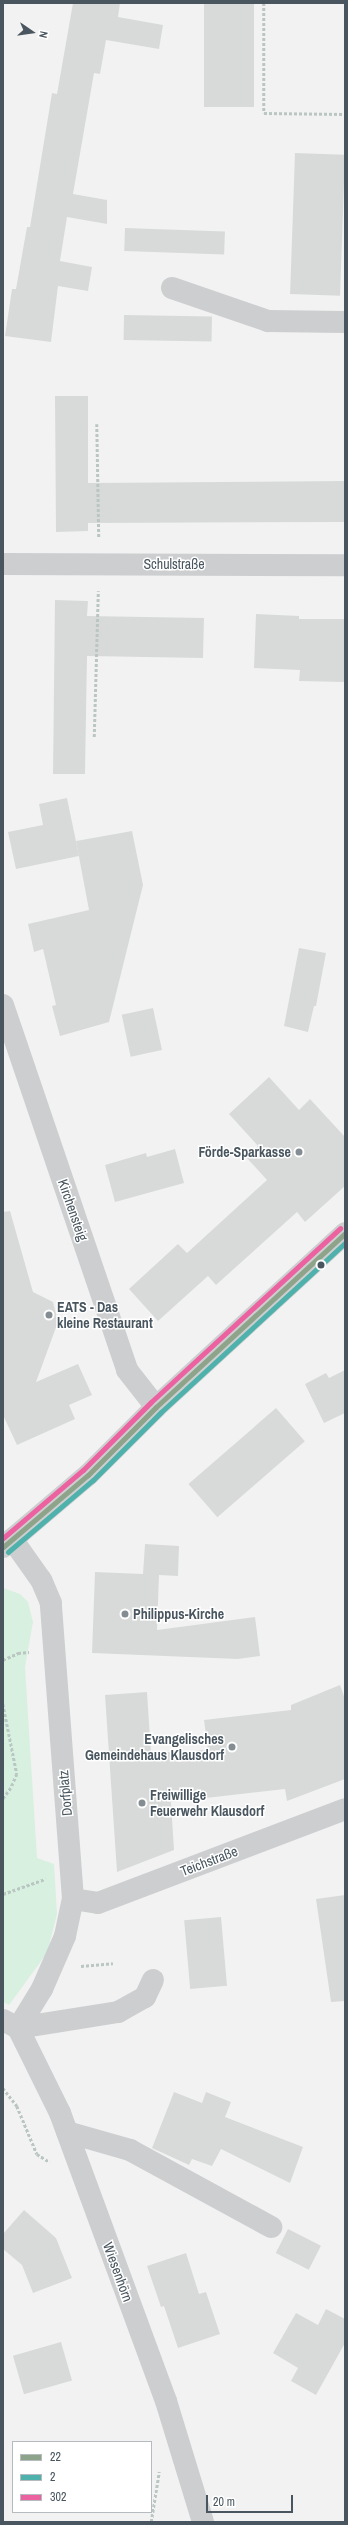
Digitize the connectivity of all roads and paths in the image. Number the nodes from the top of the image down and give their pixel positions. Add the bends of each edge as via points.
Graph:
1 (264, 3) edge
2 (345, 114) edge
3 (172, 288) dead end
4 (345, 322) edge
5 (97, 424) dead end
6 (3, 564) edge
7 (99, 564) junction
8 (345, 565) edge
9 (94, 737) dead end
10 (3, 1005) edge
11 (345, 1232) edge
12 (156, 1407) junction
13 (8, 1543) edge
14 (3, 1704) edge
15 (3, 1799) edge
16 (345, 1809) edge
17 (72, 1876) junction
18 (3, 1894) edge
19 (73, 1899) junction
20 (153, 1980) dead end
21 (11, 2024) edge
22 (3, 2088) edge
23 (67, 2132) junction
24 (86, 2185) junction
25 (271, 2228) dead end
26 (203, 2522) edge

1 - 2 path via 264,113
3 - 4 street via 268,321
5 - 7 path
6 - 7 street, Schulstraße
7 - 8 street, Schulstraße
7 - 9 path
10 - 12 street, Kirchensteig via 127,1370
11 - 12 street
12 - 13 street via 88,1475
13 - 17 street, Dorfplatz via 41,1580 51,1603
14 - 15 path via 17,1774
16 - 19 street, Teichstraße via 98,1903
17 - 18 path via 40,1880
17 - 19 street, Dorfplatz
19 - 21 street, Dorfplatz via 62,1942 42,1989
20 - 21 street via 145,1997 118,2012
21 - 23 street, Wiesenhörn
22 - 24 path via 17,2106 37,2154
23 - 24 street, Wiesenhörn
23 - 25 street via 130,2150
24 - 26 street, Wiesenhörn via 166,2402

